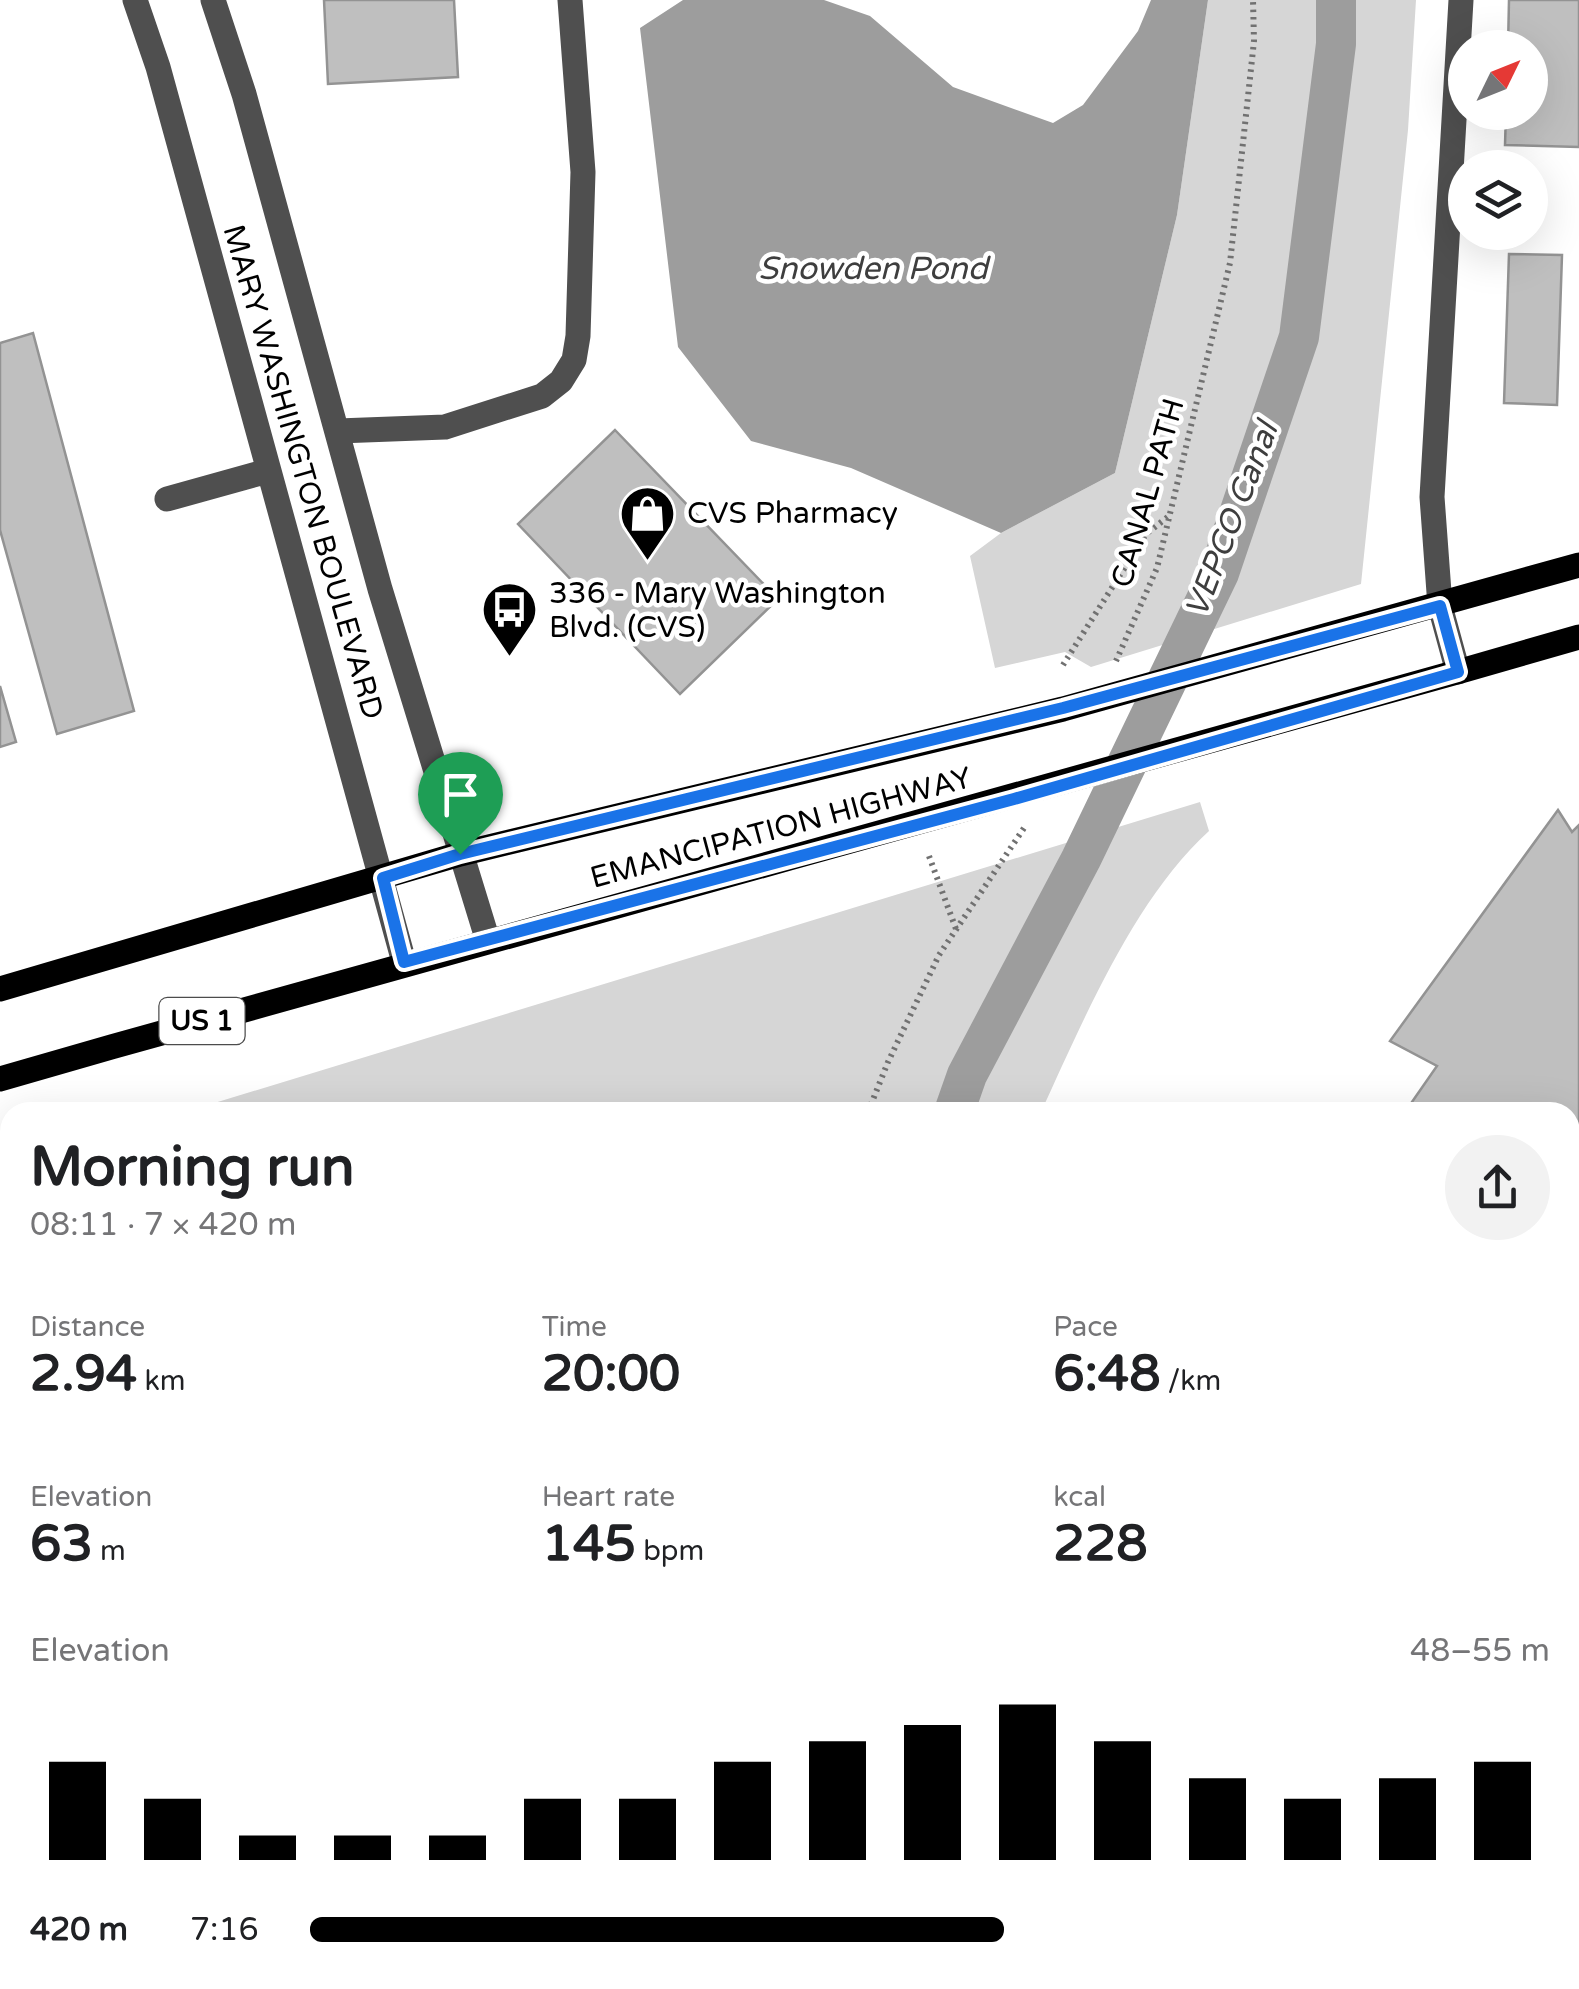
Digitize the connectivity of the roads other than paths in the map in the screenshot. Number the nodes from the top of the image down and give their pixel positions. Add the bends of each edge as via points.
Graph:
1 (135, 0) edge
2 (214, 0) edge
3 (570, 0) edge
4 (1461, 0) edge
5 (338, 431) junction
6 (268, 472) junction
7 (167, 499) dead end
8 (1579, 565) edge
9 (1440, 606) junction
10 (1579, 636) edge
11 (1458, 672) junction
12 (460, 854) junction
13 (383, 878) junction
14 (488, 941) junction
15 (404, 962) junction
16 (0, 988) edge
17 (0, 1079) edge

1 - 6 street, MARY WASHINGTON BOULEVARD
2 - 5 street, MARY WASHINGTON BOULEVARD
3 - 5 street via 583,172 574,360 542,396 445,426
4 - 9 street via 1432,497
5 - 12 street, MARY WASHINGTON BOULEVARD
6 - 7 street
6 - 13 street, MARY WASHINGTON BOULEVARD
8 - 9 main road, EMANCIPATION HIGHWAY
9 - 11 street
9 - 12 main road, EMANCIPATION HIGHWAY via 1063,708
10 - 11 main road, EMANCIPATION HIGHWAY / US 1
11 - 14 main road, EMANCIPATION HIGHWAY / US 1 via 1024,805
12 - 13 main road, EMANCIPATION HIGHWAY
12 - 14 street, MARY WASHINGTON BOULEVARD
13 - 15 street, MARY WASHINGTON BOULEVARD
13 - 16 main road, EMANCIPATION HIGHWAY
14 - 15 main road, EMANCIPATION HIGHWAY / US 1
15 - 17 main road, EMANCIPATION HIGHWAY / US 1

